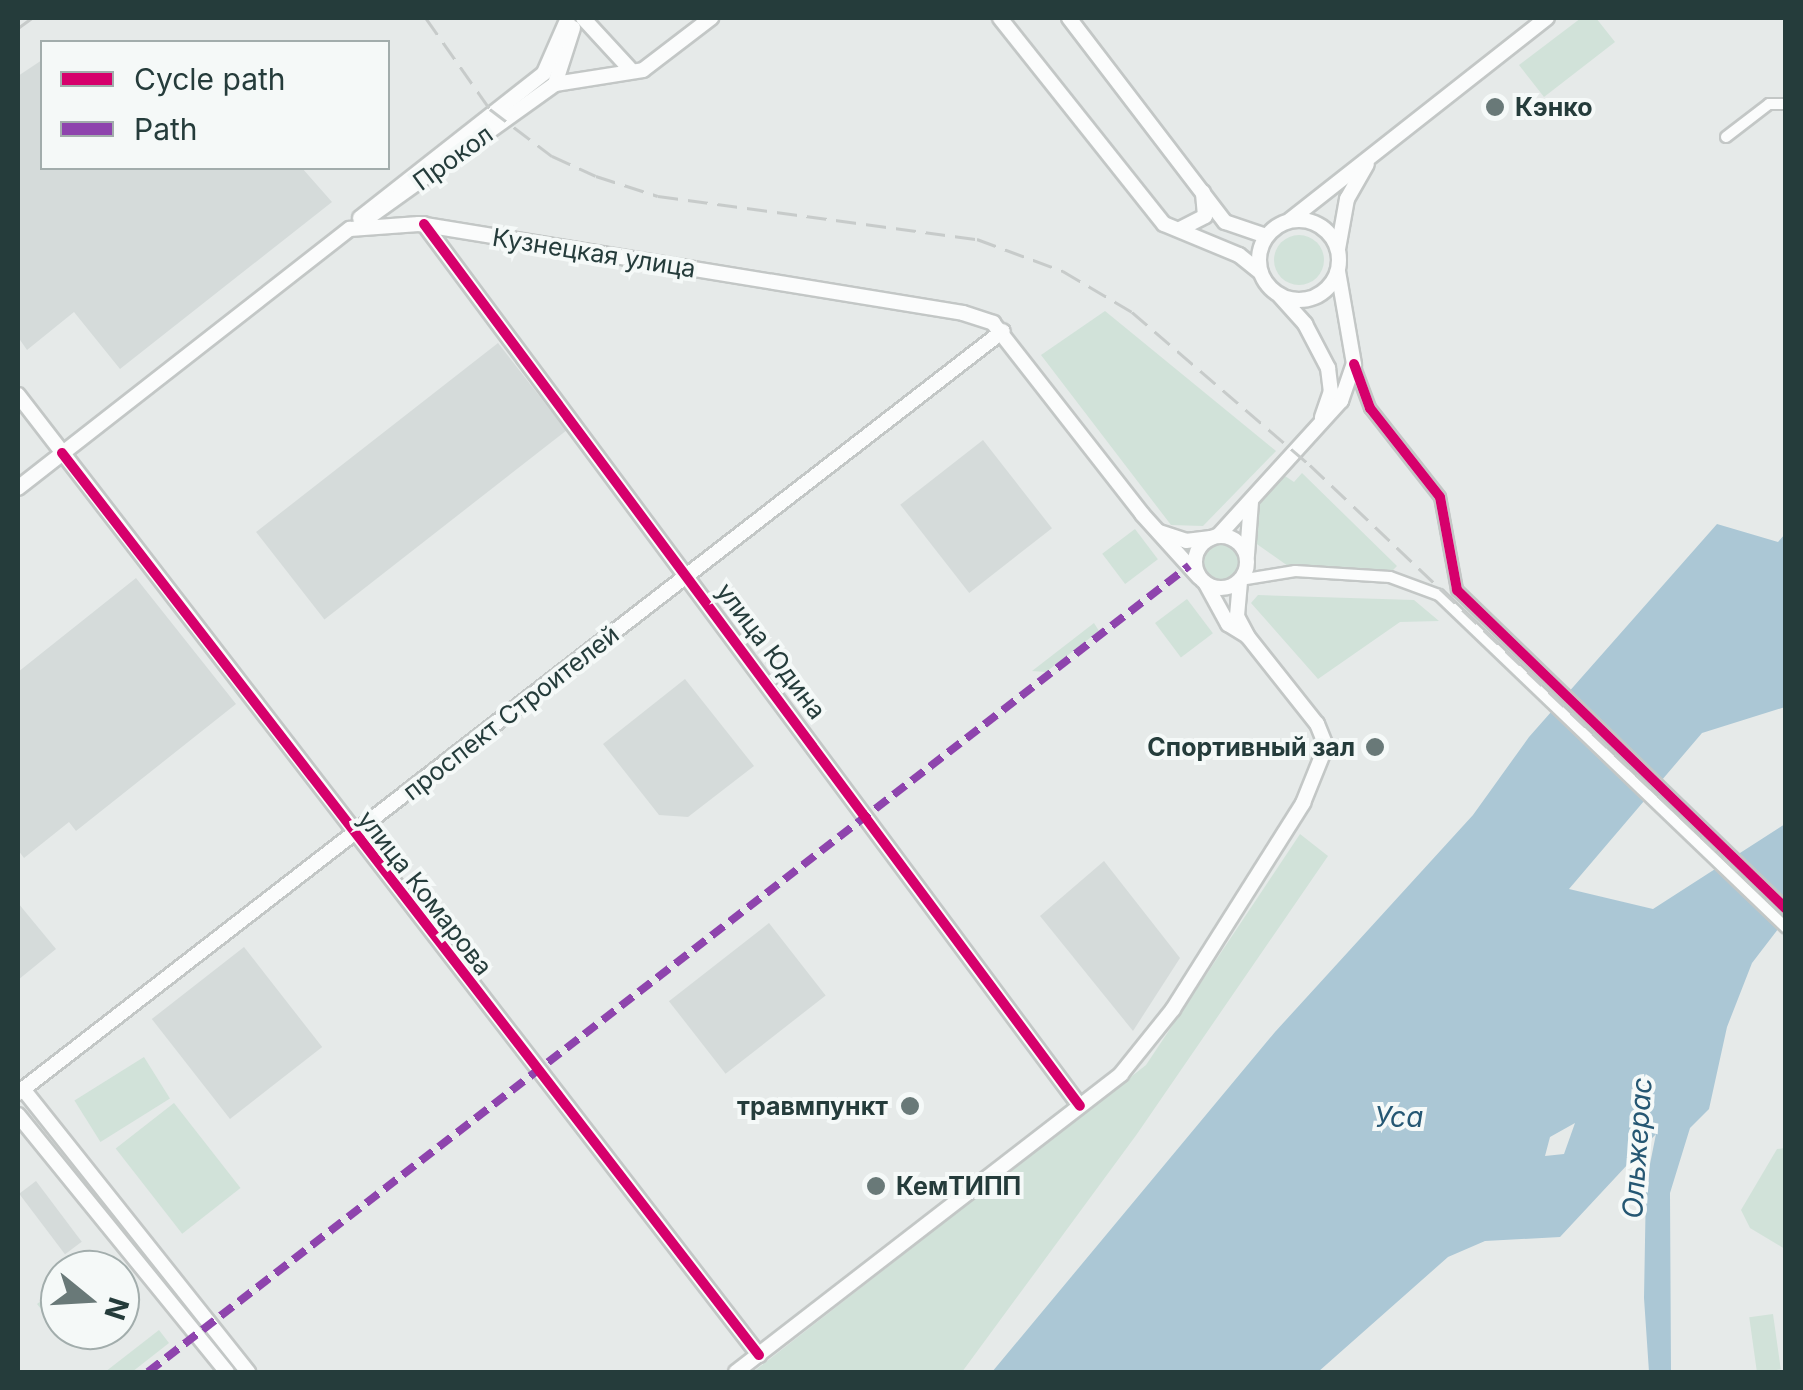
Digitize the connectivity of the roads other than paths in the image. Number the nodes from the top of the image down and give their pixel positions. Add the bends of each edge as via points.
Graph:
1 (570, 18) edge
2 (583, 18) edge
3 (711, 18) edge
4 (1000, 18) edge
5 (1069, 18) edge
6 (1547, 18) edge
7 (632, 70) junction
8 (555, 84) junction
9 (1786, 104) edge
10 (1726, 137) dead end
11 (1379, 148) junction
12 (1203, 191) junction
13 (401, 196) junction
14 (1290, 220) junction
15 (422, 224) junction
16 (1172, 227) junction
17 (350, 230) junction
18 (1266, 236) junction
19 (1338, 249) junction
20 (1338, 271) junction
21 (1261, 273) junction
22 (1279, 295) junction
23 (1003, 331) junction
24 (1354, 364) junction
25 (18, 396) edge
26 (1318, 427) junction
27 (62, 453) junction
28 (18, 488) edge
29 (1255, 492) junction
30 (1154, 529) junction
31 (1215, 537) junction
32 (1247, 558) junction
33 (688, 574) junction
34 (1203, 580) junction
35 (1240, 580) junction
36 (1248, 637) junction
37 (1540, 681) junction
38 (354, 834) junction
39 (1786, 909) edge
40 (1786, 928) edge
41 (20, 1091) edge
42 (1080, 1106) junction
43 (18, 1115) edge
44 (194, 1302) junction
45 (179, 1314) junction
46 (225, 1342) junction
47 (211, 1353) junction
48 (759, 1354) junction
49 (227, 1372) edge
50 (248, 1372) edge
51 (736, 1372) edge

1 - 8 main road via 568,56
1 - 17 main road via 544,73 396,184
2 - 7 main road
3 - 7 main road via 648,67
4 - 16 main road
5 - 12 main road
6 - 11 main road
7 - 8 main road
8 - 13 main road, Прокол
9 - 10 street via 1768,104
11 - 14 main road
11 - 19 main road via 1352,184
12 - 16 main road via 1204,216
12 - 18 main road via 1225,222
13 - 15 main road, улица Юдина via 400,209
13 - 17 main road, Прокол
14 - 18 main road
14 - 19 main road via 1314,222
15 - 17 main road, Кузнецкая улица
15 - 23 main road, Кузнецкая улица via 963,312
15 - 33 main road, улица Юдина
16 - 21 main road via 1239,256
17 - 27 main road
18 - 21 main road
19 - 20 main road
20 - 22 main road via 1314,297
20 - 24 main road
21 - 22 main road
22 - 26 main road via 1306,324 1328,368 1331,391
23 - 30 main road, Кузнецкая улица
23 - 33 main road, проспект Строителей
24 - 26 main road via 1341,402
24 - 37 street via 1370,408 1431,478 1444,510 1457,590
25 - 27 main road, улица Комарова
26 - 29 main road
27 - 28 main road
27 - 38 main road, улица Комарова
29 - 31 main road
29 - 32 main road via 1246,518
30 - 31 main road via 1186,541
30 - 34 main road, Кузнецкая улица
31 - 32 main road via 1234,539
31 - 34 main road via 1196,554
32 - 35 main road
33 - 38 main road, проспект Строителей
33 - 42 main road, улица Юдина
34 - 35 main road via 1228,588
34 - 36 main road, Кузнецкая улица via 1228,624
35 - 36 main road via 1237,616
35 - 37 street via 1295,571 1418,584
36 - 42 main road, Кузнецкая улица via 1317,724 1326,746 1303,803 1148,1046
37 - 39 street
37 - 40 street
38 - 41 main road, проспект Строителей
38 - 48 main road, улица Комарова
41 - 44 main road
42 - 48 main road
43 - 45 main road
44 - 45 street
44 - 46 main road
45 - 47 main road
46 - 47 street
46 - 50 main road
47 - 49 main road
48 - 51 main road

